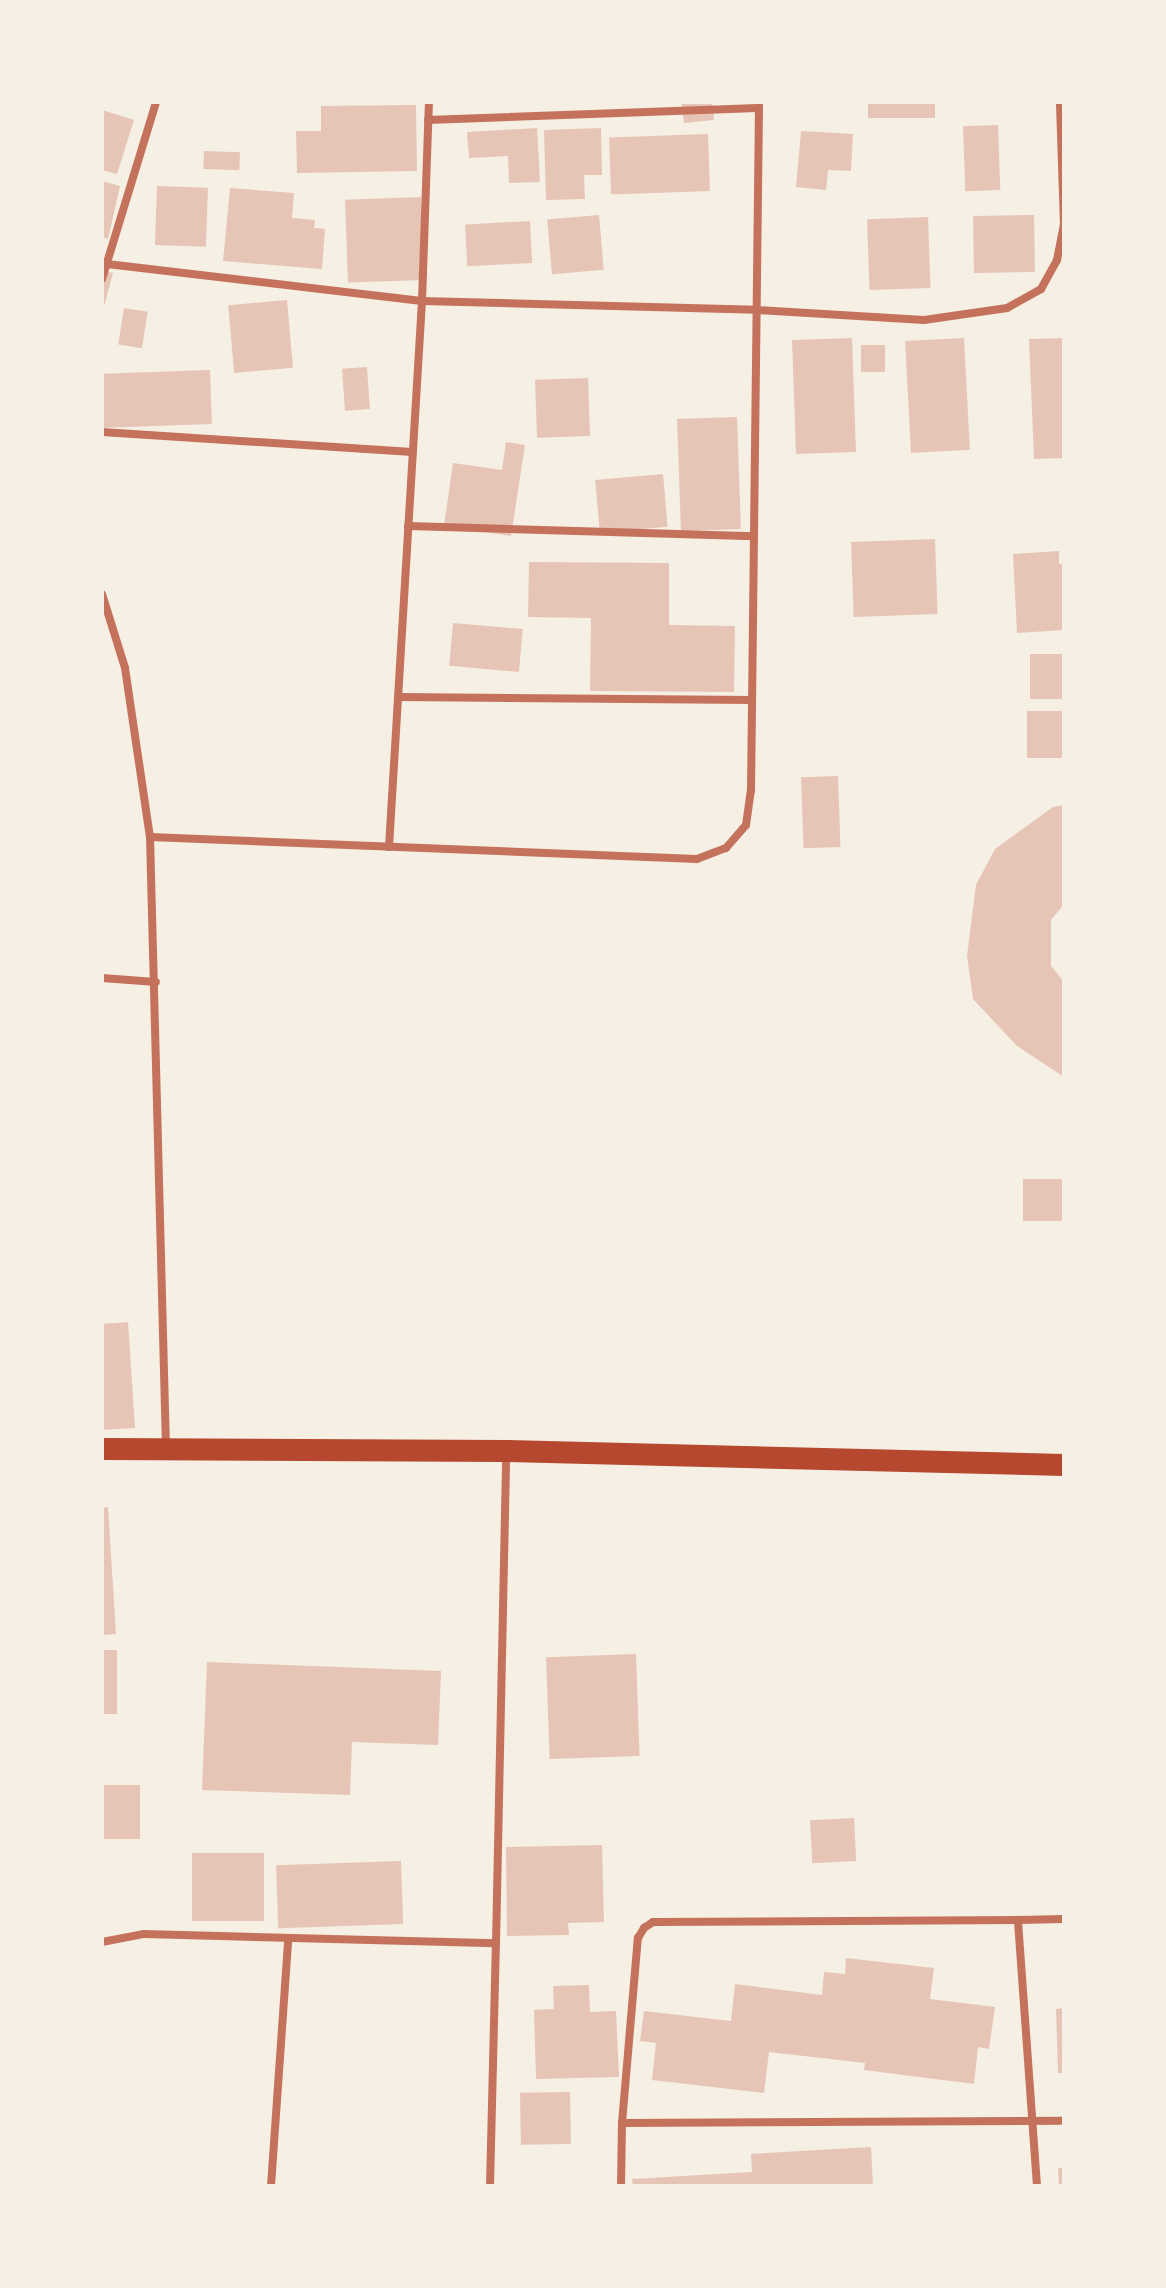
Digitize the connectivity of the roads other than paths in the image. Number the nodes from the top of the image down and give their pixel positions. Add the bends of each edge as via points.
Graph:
1 (156, 102) edge
2 (429, 102) edge
3 (1060, 102) edge
4 (758, 105) edge
5 (428, 120) junction
6 (107, 264) junction
7 (102, 279) edge
8 (422, 301) junction
9 (756, 310) junction
10 (102, 432) edge
11 (412, 452) junction
12 (408, 526) junction
13 (754, 536) junction
14 (102, 594) edge
15 (398, 697) junction
16 (752, 700) junction
17 (150, 837) junction
18 (389, 847) junction
19 (102, 978) edge
20 (156, 982) junction
21 (102, 1449) edge
22 (166, 1449) junction
23 (506, 1451) junction
24 (1064, 1465) edge
25 (1064, 1919) edge
26 (1018, 1920) junction
27 (288, 1940) junction
28 (102, 1942) edge
29 (496, 1943) junction
30 (1032, 2121) junction
31 (1064, 2121) edge
32 (622, 2123) junction
33 (271, 2186) edge
34 (490, 2186) edge
35 (621, 2186) edge
36 (1037, 2186) edge

1 - 6 street
2 - 5 street
3 - 9 street via 1064,225 1057,260 1041,289 1007,308 924,320
4 - 5 street
4 - 9 street
5 - 8 street
6 - 7 street
6 - 8 street
8 - 9 street
8 - 11 street
9 - 13 street
10 - 11 street
11 - 12 street
12 - 13 street
12 - 15 street
13 - 16 street
14 - 17 street via 125,668
15 - 16 street
15 - 18 street
16 - 18 street via 746,825 726,848 697,859
17 - 18 street
17 - 20 street
19 - 20 street
20 - 22 street
21 - 22 highway
22 - 23 highway
23 - 24 highway
23 - 29 street
25 - 26 street
26 - 30 street
26 - 32 street via 653,1922 638,1938
27 - 28 street via 144,1934
27 - 29 street
27 - 33 street
29 - 34 street
30 - 31 street
30 - 32 street
30 - 36 street
32 - 35 street

